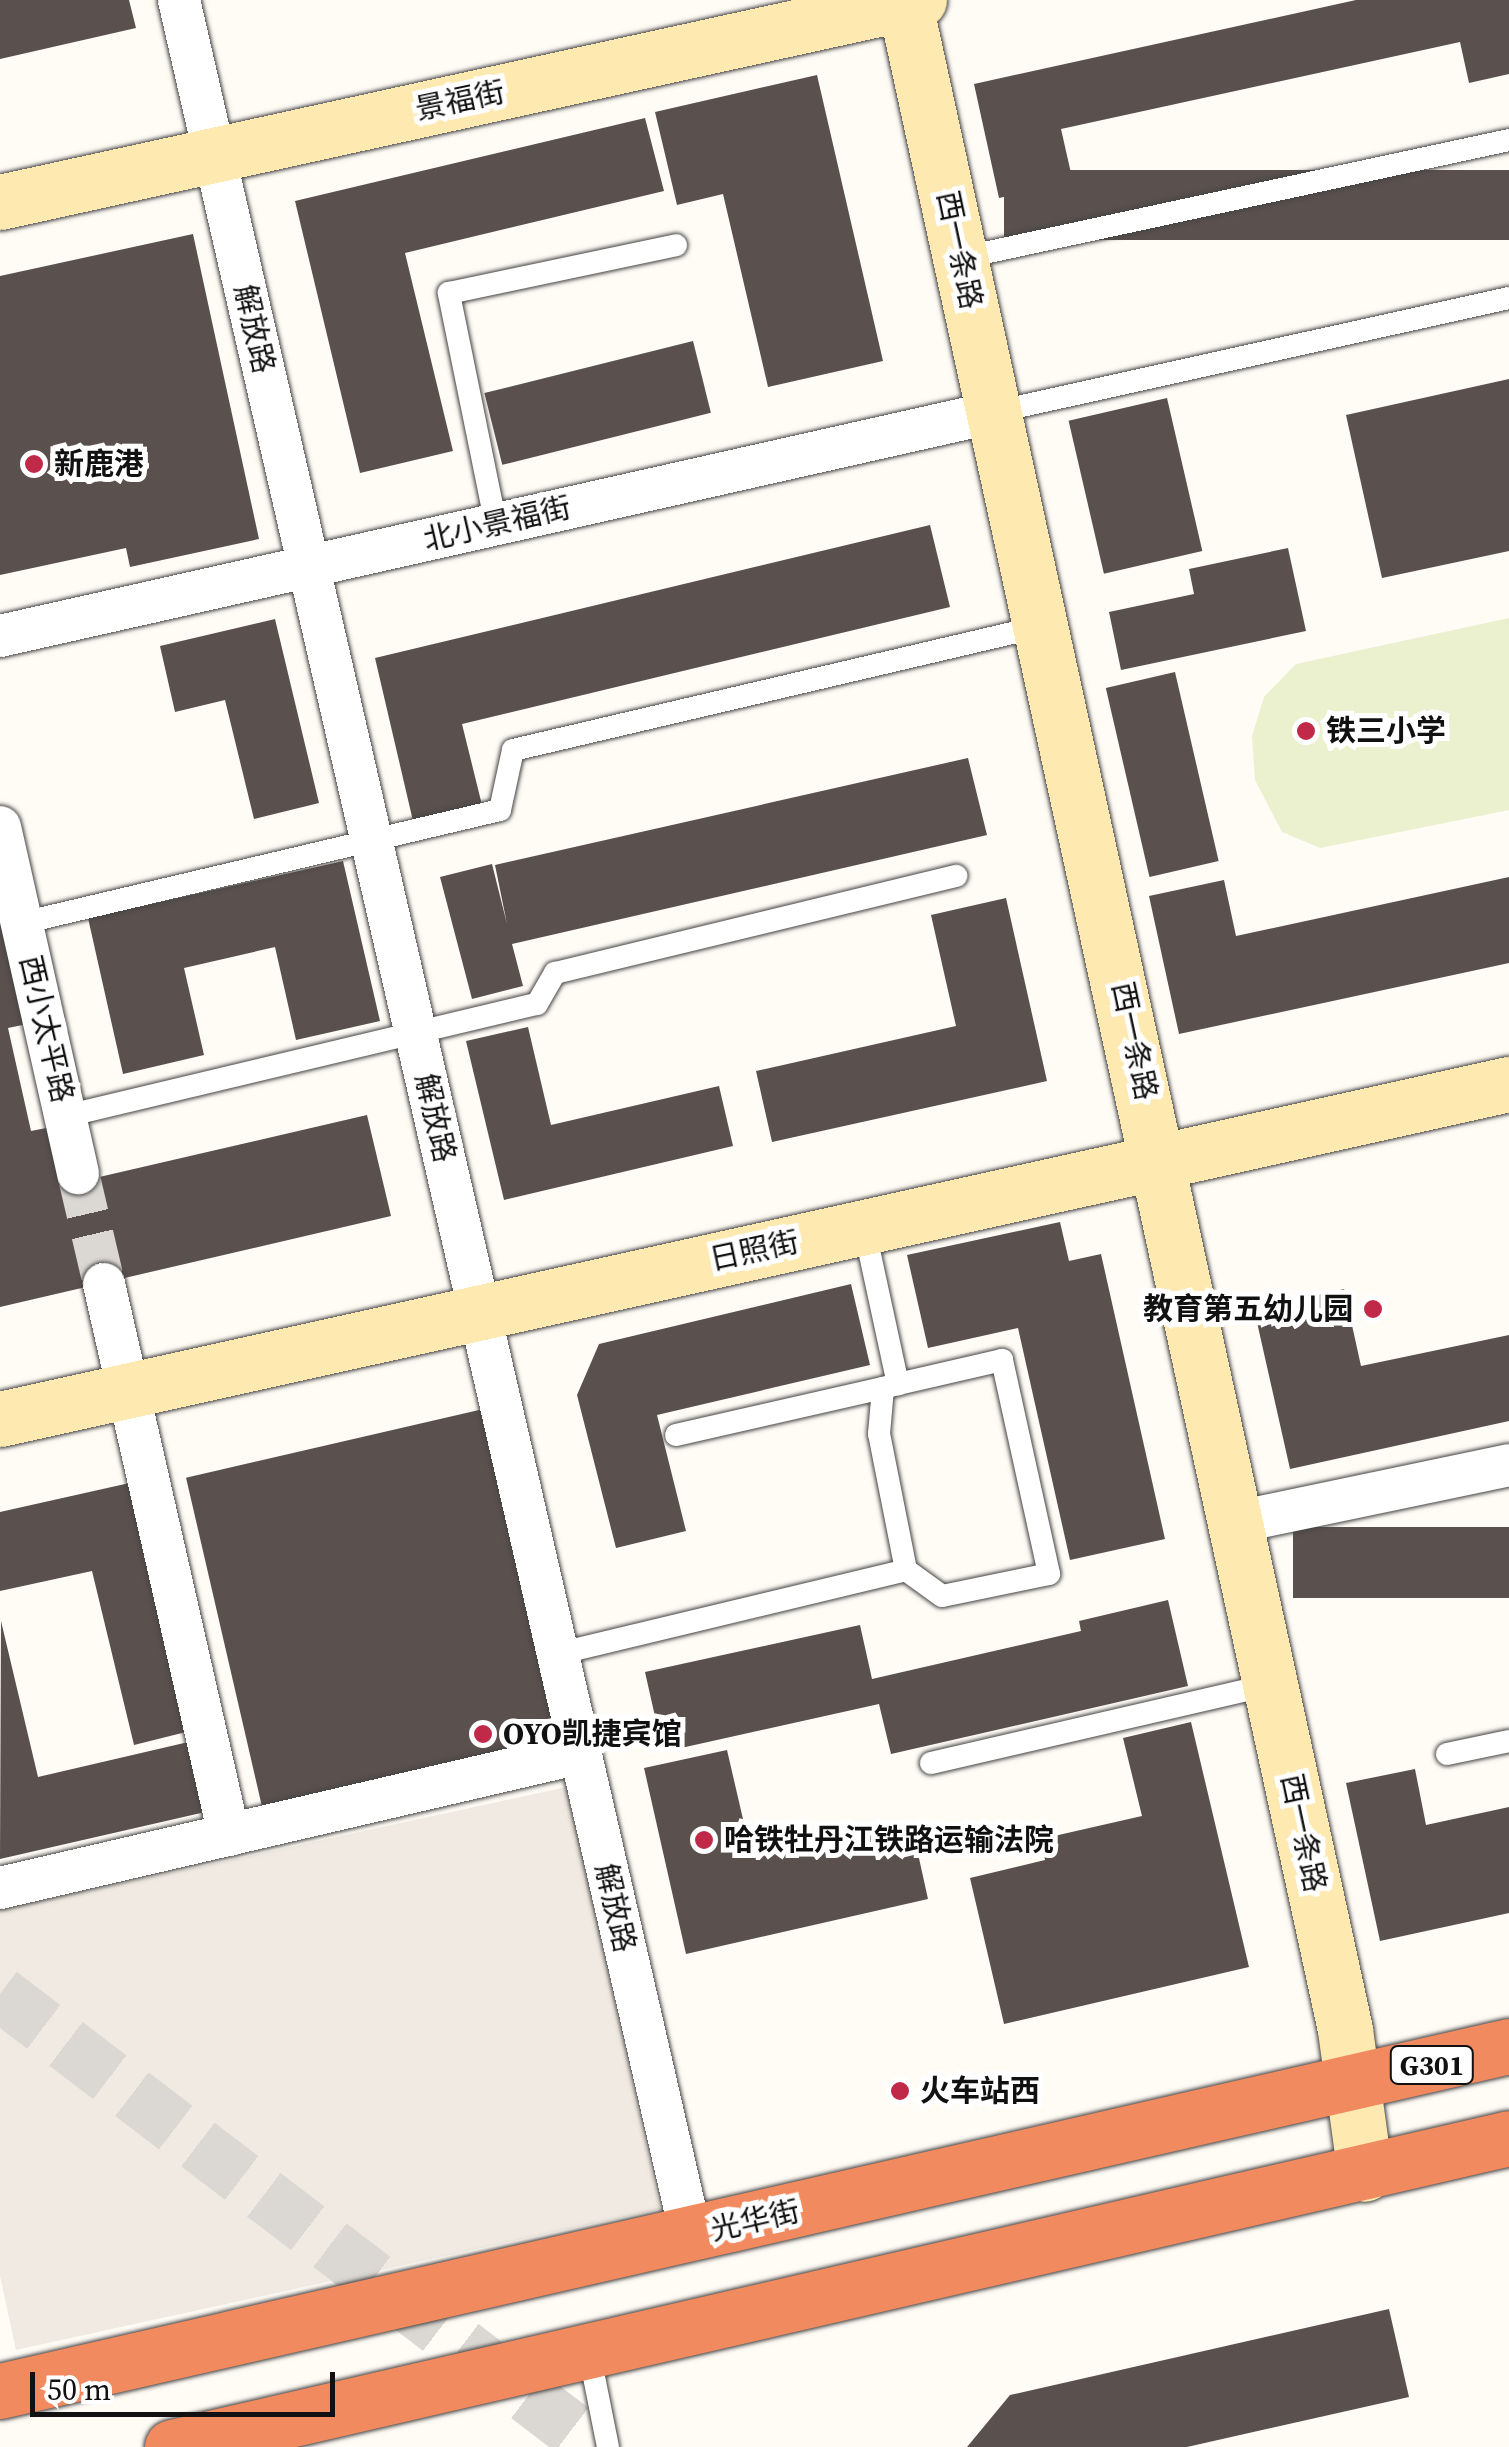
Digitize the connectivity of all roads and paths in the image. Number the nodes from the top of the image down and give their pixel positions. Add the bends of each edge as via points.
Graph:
1 (179, 0) edge
2 (909, 1) edge
3 (1509, 140) edge
4 (214, 155) junction
5 (0, 202) edge
6 (676, 245) dead end
7 (961, 258) junction
8 (1509, 298) edge
9 (994, 412) junction
10 (496, 524) junction
11 (308, 567) junction
12 (1042, 626) junction
13 (0, 636) edge
14 (0, 827) edge
15 (371, 841) junction
16 (956, 876) dead end
17 (22, 923) junction
18 (416, 1035) junction
19 (1509, 1084) edge
20 (66, 1116) junction
21 (1160, 1162) junction
22 (78, 1174) tunnel mouth
23 (864, 1227) junction
24 (104, 1284) tunnel mouth
25 (479, 1312) junction
26 (891, 1386) junction
27 (128, 1390) junction
28 (0, 1419) edge
29 (676, 1435) dead end
30 (1509, 1465) edge
31 (1237, 1522) junction
32 (906, 1570) junction
33 (557, 1654) junction
34 (1272, 1684) junction
35 (1509, 1741) edge
36 (580, 1753) junction
37 (1447, 1754) dead end
38 (931, 1763) dead end
39 (229, 1836) junction
40 (0, 1888) edge
41 (1509, 2046) edge
42 (1356, 2084) junction
43 (1509, 2138) edge
44 (1366, 2174) junction
45 (690, 2236) junction
46 (589, 2352) junction
47 (0, 2391) edge
48 (172, 2447) edge
49 (608, 2447) edge

1 - 4 street, 解放路
2 - 4 street, 景福街
2 - 7 street, 西一条路
3 - 7 lane
4 - 5 street, 景福街
4 - 11 street, 解放路
6 - 10 lane via 449,293
7 - 9 street, 西一条路
8 - 9 lane
9 - 10 street, 北小景福街
9 - 12 street, 西一条路
10 - 11 street, 北小景福街
11 - 13 street, 北小景福街
11 - 15 street, 解放路
12 - 15 lane via 513,750 500,810
12 - 21 street, 西一条路
14 - 17 street, 西小太平路
15 - 17 lane
15 - 18 street, 解放路
16 - 18 lane via 556,972 537,1004
17 - 20 street, 西小太平路
18 - 20 lane
18 - 25 street, 解放路
19 - 21 street, 日照街
20 - 22 street, 西小太平路
21 - 23 street, 日照街
21 - 31 street, 西一条路
23 - 25 street, 日照街
23 - 26 lane
24 - 27 street
25 - 27 street, 日照街
25 - 33 street, 解放路
26 - 29 lane
26 - 32 lane via 879,1434
26 - 32 lane via 1002,1360 1049,1574 942,1596
27 - 28 street, 日照街
27 - 39 street
30 - 31 street
31 - 34 street, 西一条路
32 - 33 lane
33 - 36 street, 解放路
34 - 38 lane
34 - 42 street, 西一条路
35 - 37 lane
36 - 39 street
36 - 45 street, 解放路
39 - 40 street
41 - 42 highway, 光华街 / G301
42 - 44 street, 西一条路
42 - 45 highway, 光华街
43 - 44 highway
44 - 46 highway
45 - 47 highway, 光华街
46 - 48 highway
46 - 49 lane

